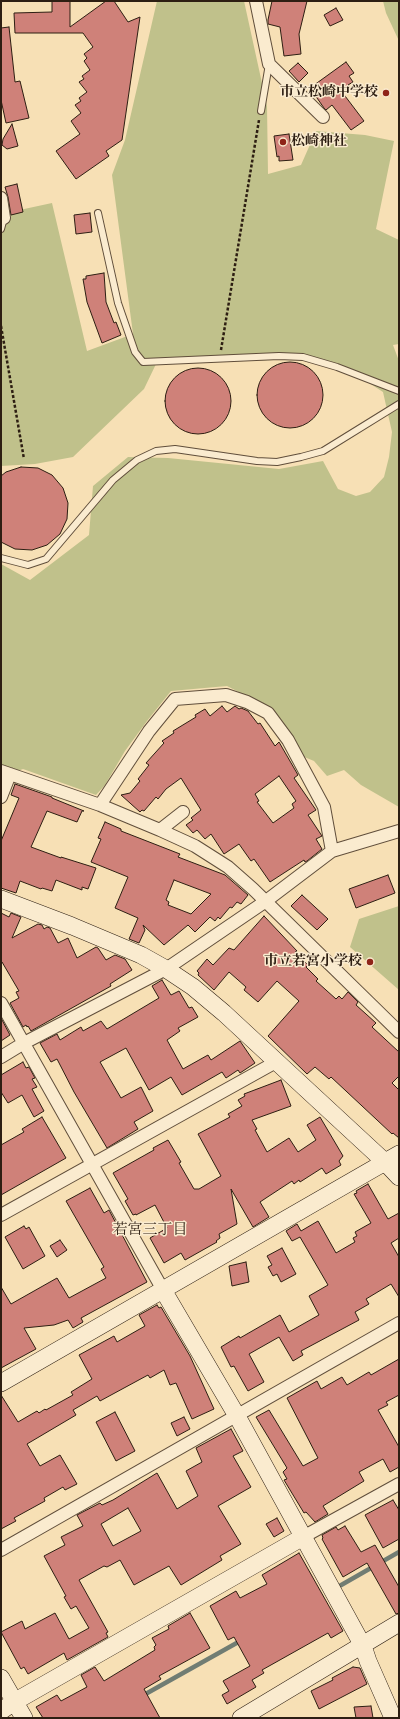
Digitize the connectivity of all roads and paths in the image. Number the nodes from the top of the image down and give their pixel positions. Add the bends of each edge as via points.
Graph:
1 (256, 1) edge
2 (269, 64) junction
3 (261, 110) joint
4 (323, 117) dead end
5 (1, 198) edge
6 (98, 212) dead end
7 (3, 224) edge
8 (1, 326) edge
9 (220, 358) junction
10 (399, 391) edge
11 (399, 404) edge
12 (24, 459) dead end
13 (1, 558) edge
14 (6, 772) edge
15 (1, 797) edge
16 (100, 805) junction
17 (184, 812) dead end
18 (160, 830) junction
19 (399, 831) edge
20 (332, 851) junction
21 (1, 899) edge
22 (266, 901) junction
23 (166, 969) junction
24 (1, 1003) edge
25 (399, 1032) edge
26 (24, 1043) junction
27 (1, 1057) edge
28 (276, 1062) junction
29 (392, 1158) edge
30 (92, 1164) junction
31 (399, 1177) edge
32 (1, 1215) edge
33 (163, 1290) junction
34 (399, 1323) edge
35 (1, 1383) edge
36 (237, 1416) junction
37 (399, 1484) edge
38 (304, 1538) junction
39 (1, 1550) edge
40 (399, 1623) edge
41 (363, 1646) junction
42 (1, 1678) edge
43 (8, 1706) edge
44 (249, 1716) edge
45 (399, 1717) edge
46 (24, 1718) edge
47 (394, 1718) edge

1 - 2 street
2 - 3 lane
2 - 4 street
3 - 9 path
5 - 7 street
6 - 9 lane via 118,303 135,352 143,362
8 - 12 path
9 - 10 lane via 303,357
11 - 13 lane via 323,451 301,458 277,462 175,449 156,451 137,460 113,480 46,559 28,565
14 - 15 street
14 - 16 street
16 - 18 street
16 - 20 street via 149,731 175,699 226,695 268,713 288,740 324,807
17 - 18 street
18 - 22 street via 195,846 228,867
19 - 20 street
20 - 22 street
21 - 23 street via 141,955
22 - 23 street
22 - 25 street
23 - 26 street
23 - 28 street via 224,1013
24 - 26 street
26 - 27 street
26 - 30 street
28 - 29 street
28 - 30 street
29 - 31 street
29 - 33 street
30 - 32 street
30 - 33 street
33 - 35 street
33 - 36 street
34 - 36 street
36 - 38 street
36 - 39 street
37 - 38 street
38 - 41 street
38 - 43 street
40 - 41 street
41 - 44 street
41 - 47 street
42 - 43 street
43 - 46 street
45 - 47 street

